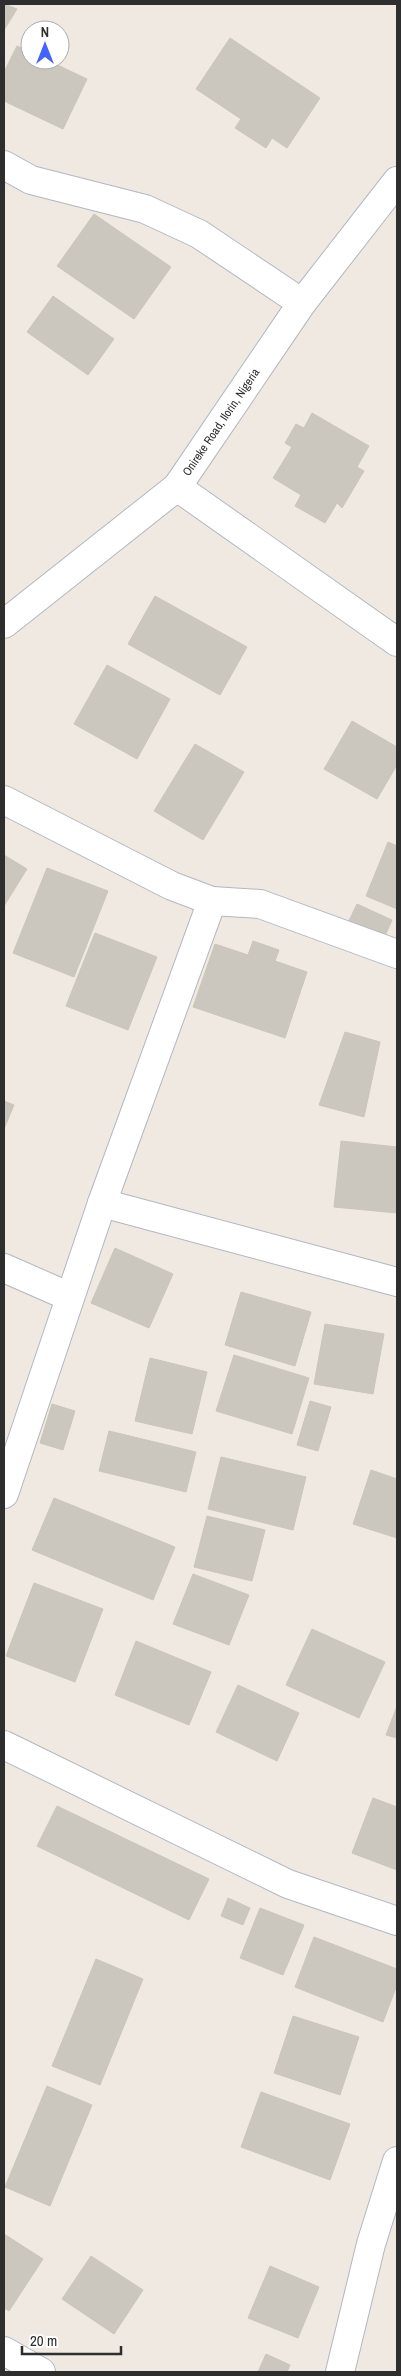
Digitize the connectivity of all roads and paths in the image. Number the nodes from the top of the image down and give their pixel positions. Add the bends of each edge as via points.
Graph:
1 (4, 165) edge
2 (397, 181) edge
3 (302, 303) junction
4 (177, 487) junction
5 (4, 624) edge
6 (397, 642) edge
7 (4, 800) edge
8 (212, 901) junction
9 (397, 954) edge
10 (102, 1203) junction
11 (4, 1268) edge
12 (397, 1282) edge
13 (70, 1296) junction
14 (4, 1494) edge
15 (4, 1745) edge
16 (397, 1920) edge
17 (397, 2161) edge
18 (4, 2351) edge
19 (40, 2372) edge
20 (340, 2372) edge

1 - 3 street via 31,180 145,209 199,234
2 - 3 street, Onireke Road, Ilorin, Nigeria
3 - 4 street, Onireke Road, Ilorin, Nigeria
4 - 5 street, Onireke Road, Ilorin, Nigeria
4 - 6 street
7 - 8 street via 172,886
8 - 9 street via 260,904
8 - 10 street
10 - 12 street
10 - 13 street
11 - 13 street
13 - 14 street
15 - 16 street via 288,1884
17 - 20 street via 371,2244
18 - 19 street

